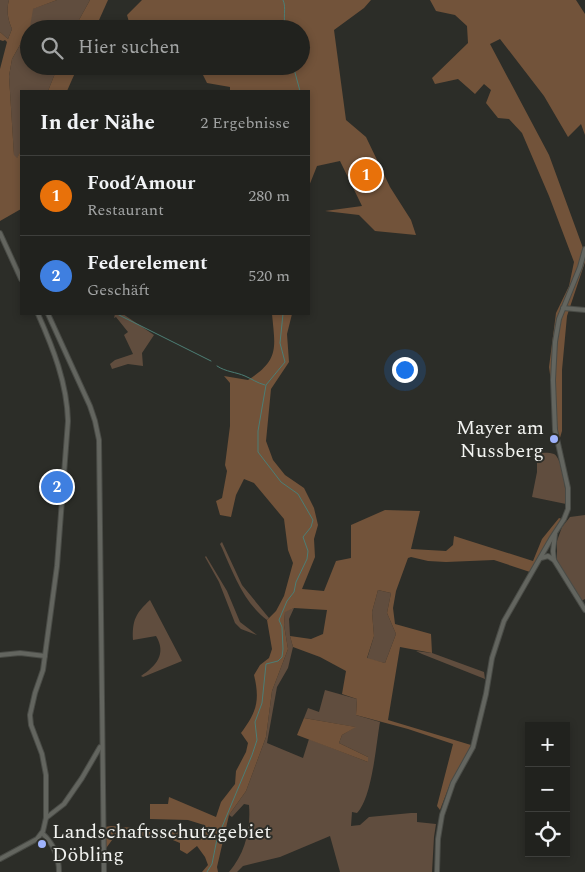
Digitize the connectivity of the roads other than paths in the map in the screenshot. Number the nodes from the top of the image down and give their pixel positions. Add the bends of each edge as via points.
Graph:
1 (0, 233) edge
2 (585, 249) edge
3 (20, 276) edge
4 (563, 308) junction
5 (585, 310) edge
6 (38, 315) edge
7 (48, 315) edge
8 (556, 531) junction
9 (540, 558) junction
10 (554, 560) junction
11 (585, 610) edge
12 (0, 655) edge
13 (45, 656) junction
14 (101, 745) junction
15 (46, 818) junction
16 (42, 833) junction
17 (0, 858) edge
18 (60, 872) edge
19 (104, 872) edge
20 (437, 872) edge

1 - 3 street
2 - 4 street
4 - 5 street
4 - 8 street via 556,336 553,398 556,442 569,499 566,516
6 - 13 street via 60,372 68,420 62,517
7 - 14 street via 90,406 99,440
8 - 9 street
8 - 10 street
9 - 10 street via 546,556
9 - 20 street via 504,621 495,648 473,747 453,784 442,815
10 - 11 street
12 - 13 street
13 - 15 street via 30,715 46,775
14 - 15 street via 67,801
14 - 19 street
15 - 16 street
16 - 17 street via 31,843
16 - 18 street via 56,851

